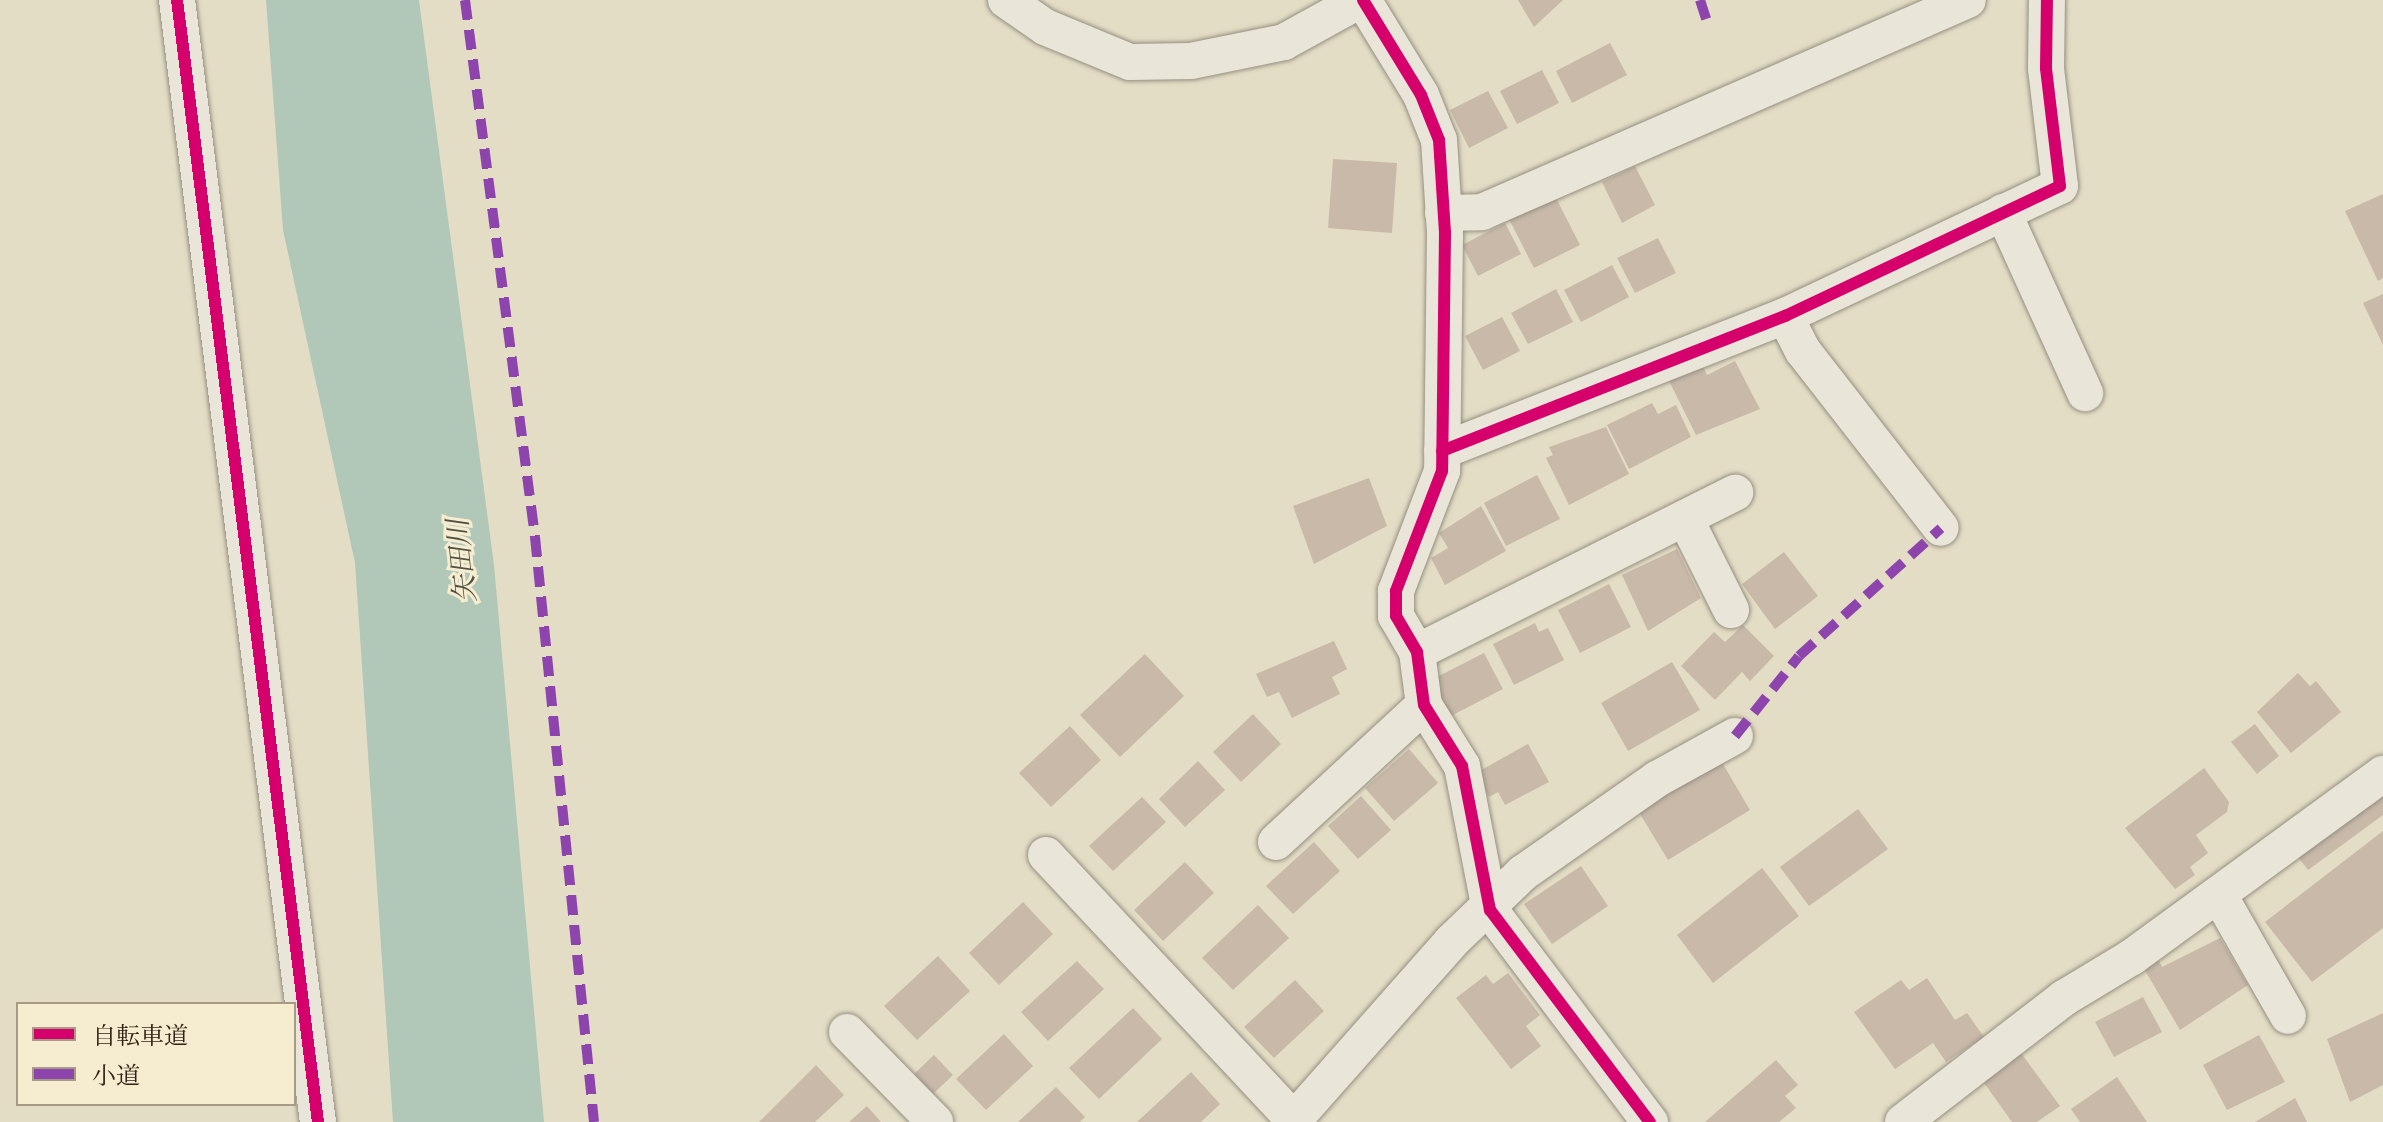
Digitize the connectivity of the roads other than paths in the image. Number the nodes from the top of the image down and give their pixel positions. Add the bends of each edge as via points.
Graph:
1 (177, 0) edge
2 (1006, 0) edge
3 (1362, 0) edge
4 (1968, 0) edge
5 (2047, 0) edge
6 (2003, 212) junction
7 (1443, 213) junction
8 (1785, 316) junction
9 (2085, 393) dead end
10 (1442, 451) junction
11 (1735, 493) dead end
12 (1685, 518) junction
13 (1941, 528) dead end
14 (1731, 610) dead end
15 (1417, 652) junction
16 (1424, 705) junction
17 (1735, 736) dead end
18 (2383, 774) edge
19 (1276, 842) dead end
20 (1046, 855) dead end
21 (2219, 895) junction
22 (1490, 910) junction
23 (2288, 1016) dead end
24 (847, 1032) dead end
25 (1293, 1121) edge
26 (318, 1122) edge
27 (935, 1122) edge
28 (1650, 1122) edge
29 (1903, 1122) edge

1 - 26 street
2 - 3 street via 1045,27 1130,62 1191,61 1284,42
3 - 7 street via 1421,95 1439,140
4 - 7 street via 1482,212
5 - 6 street via 2046,68 2060,186
6 - 8 street
6 - 9 street
7 - 10 street
8 - 10 street
8 - 13 street via 1803,351
10 - 15 street via 1442,471 1396,591 1396,616
11 - 12 street
12 - 14 street
12 - 15 street
15 - 16 street
16 - 19 street
16 - 22 street via 1462,766
17 - 22 street via 1657,779 1523,873
18 - 21 street
20 - 25 street
21 - 23 street
21 - 29 street via 2064,998
22 - 25 street via 1451,942
22 - 28 street
24 - 27 street

